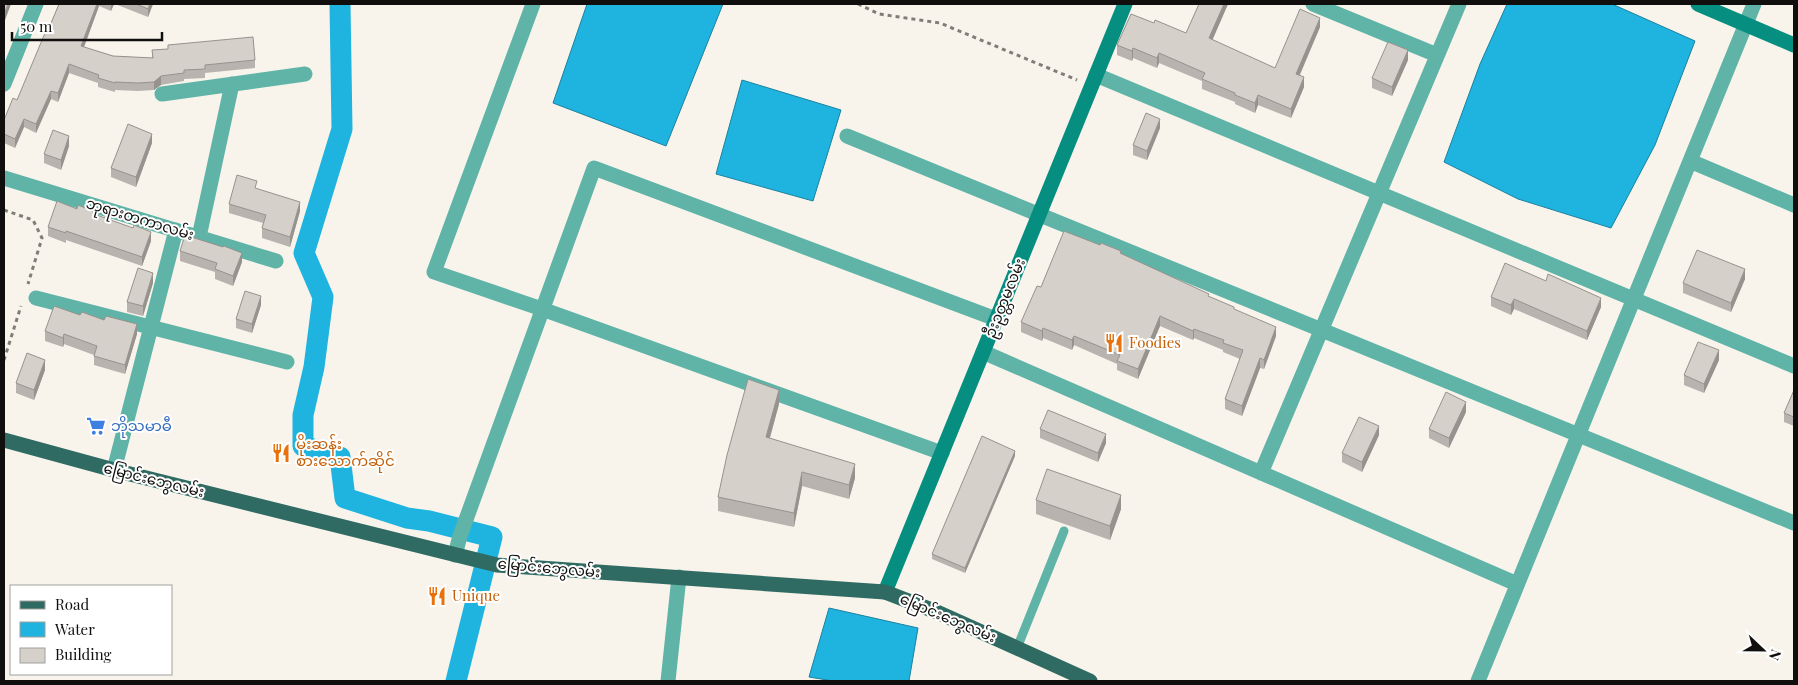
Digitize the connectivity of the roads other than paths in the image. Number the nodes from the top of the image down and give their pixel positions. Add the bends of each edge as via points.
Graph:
1 (36, 4) edge
2 (533, 4) edge
3 (1125, 4) edge
4 (1313, 4) edge
5 (1459, 4) edge
6 (1698, 4) edge
7 (1754, 4) edge
8 (1746, 24) junction
9 (1794, 45) edge
10 (1437, 55) junction
11 (305, 74) dead end
12 (1094, 81) junction
13 (4, 84) edge
14 (232, 84) junction
15 (162, 94) dead end
16 (847, 136) dead end
17 (1690, 161) junction
18 (4, 178) edge
19 (1379, 193) junction
20 (1794, 205) edge
21 (1039, 214) junction
22 (176, 230) junction
23 (199, 237) junction
24 (276, 261) dead end
25 (36, 298) dead end
26 (1634, 299) junction
27 (542, 309) junction
28 (996, 319) junction
29 (151, 327) junction
30 (1322, 329) junction
31 (983, 352) junction
32 (287, 362) dead end
33 (1794, 366) edge
34 (1578, 434) junction
35 (4, 440) edge
36 (942, 453) junction
37 (114, 470) junction
38 (1261, 473) junction
39 (1794, 522) edge
40 (1064, 531) dead end
41 (455, 555) junction
42 (678, 578) junction
43 (1517, 584) junction
44 (885, 592) junction
45 (1017, 648) junction
46 (668, 681) edge
47 (1090, 681) edge
48 (1478, 681) edge

1 - 13 street
2 - 27 street via 434,272
3 - 12 street, ဦးဥတ္တမလမ်း
4 - 10 street
5 - 10 street
6 - 8 street
7 - 8 street
8 - 9 street
8 - 17 street
10 - 19 street
11 - 14 street
12 - 19 street
12 - 21 street, ဦးဥတ္တမလမ်း
14 - 15 street
14 - 23 street
16 - 21 street
17 - 20 street
17 - 26 street
18 - 22 street, ဘုရားတကာလမ်း
19 - 26 street
19 - 30 street
21 - 28 street, ဦးဥတ္တမလမ်း
21 - 30 street
22 - 23 street, ဘုရားတကာလမ်း
22 - 29 street
23 - 24 street, ဘုရားတကာလမ်း
25 - 29 street
26 - 33 street
26 - 34 street
27 - 28 street via 594,168
27 - 36 street
27 - 41 street
28 - 31 street, ဦးဥတ္တမလမ်း
29 - 32 street
29 - 37 street
30 - 34 street
30 - 38 street
31 - 36 street, ဦးဥတ္တမလမ်း
31 - 38 street
34 - 39 street
34 - 43 street
35 - 37 main road, မြောင်းဘွေလမ်း
36 - 44 street, ဦးဥတ္တမလမ်း
37 - 41 main road, မြောင်းဘွေလမ်း
38 - 43 street
40 - 45 lane
41 - 42 main road, မြောင်းဘွေလမ်း via 497,565
42 - 44 main road, မြောင်းဘွေလမ်း
42 - 46 street
43 - 48 street
44 - 45 main road, မြောင်းဘွေလမ်း
45 - 47 main road, မြောင်းဘွေလမ်း

